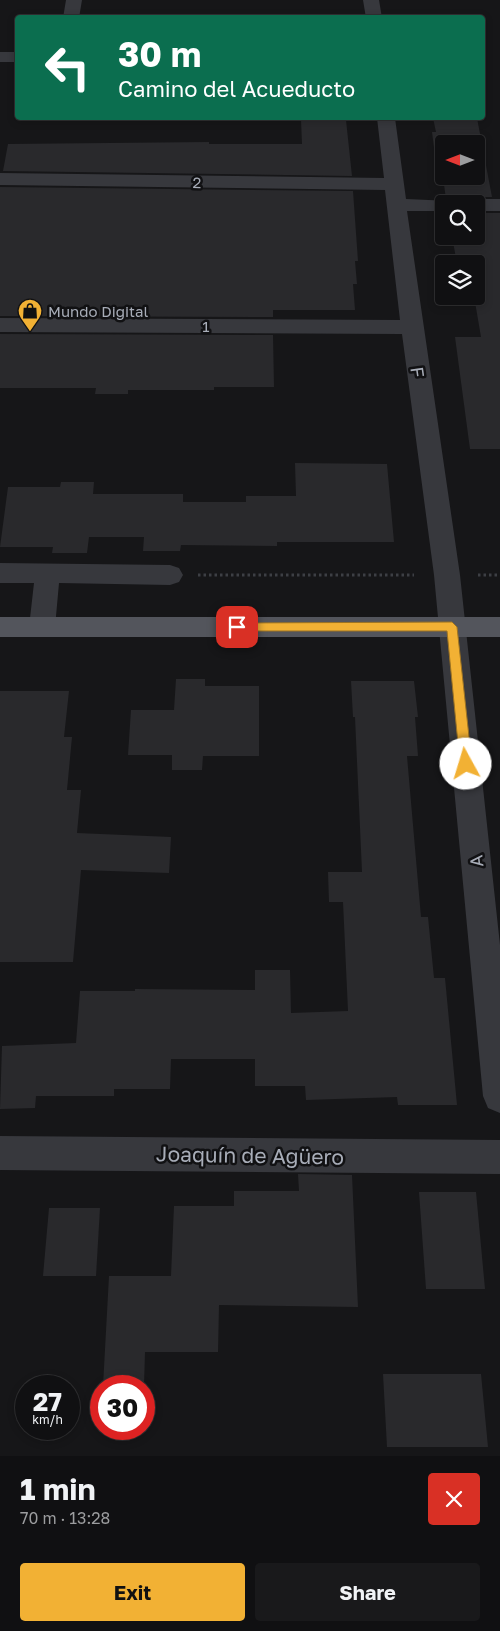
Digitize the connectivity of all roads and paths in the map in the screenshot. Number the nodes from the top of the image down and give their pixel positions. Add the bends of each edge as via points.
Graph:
1 (74, 0) edge
2 (371, 0) edge
3 (71, 15) edge
4 (374, 15) edge
5 (0, 57) edge
6 (15, 57) edge
7 (386, 120) edge
8 (0, 179) edge
9 (395, 195) junction
10 (435, 203) edge
11 (485, 205) edge
12 (500, 205) edge
13 (0, 326) edge
14 (412, 327) junction
15 (0, 573) edge
16 (48, 573) junction
17 (447, 574) junction
18 (170, 575) joint
19 (500, 575) edge
20 (0, 627) edge
21 (42, 627) junction
22 (452, 627) junction
23 (500, 627) edge
24 (500, 1096) edge
25 (0, 1153) edge
26 (500, 1158) edge

1 - 3 street
2 - 4 street
5 - 6 street
7 - 9 street, F
8 - 9 street, 2
9 - 10 street, 2
9 - 14 street, F
11 - 12 street
13 - 14 street, 1
14 - 17 street, F
15 - 16 street
16 - 18 street
16 - 21 street
17 - 18 path
17 - 19 path
17 - 22 street, F
20 - 21 main road
21 - 22 main road
22 - 23 main road
22 - 24 street, A
25 - 26 street, Joaquín de Agüero

